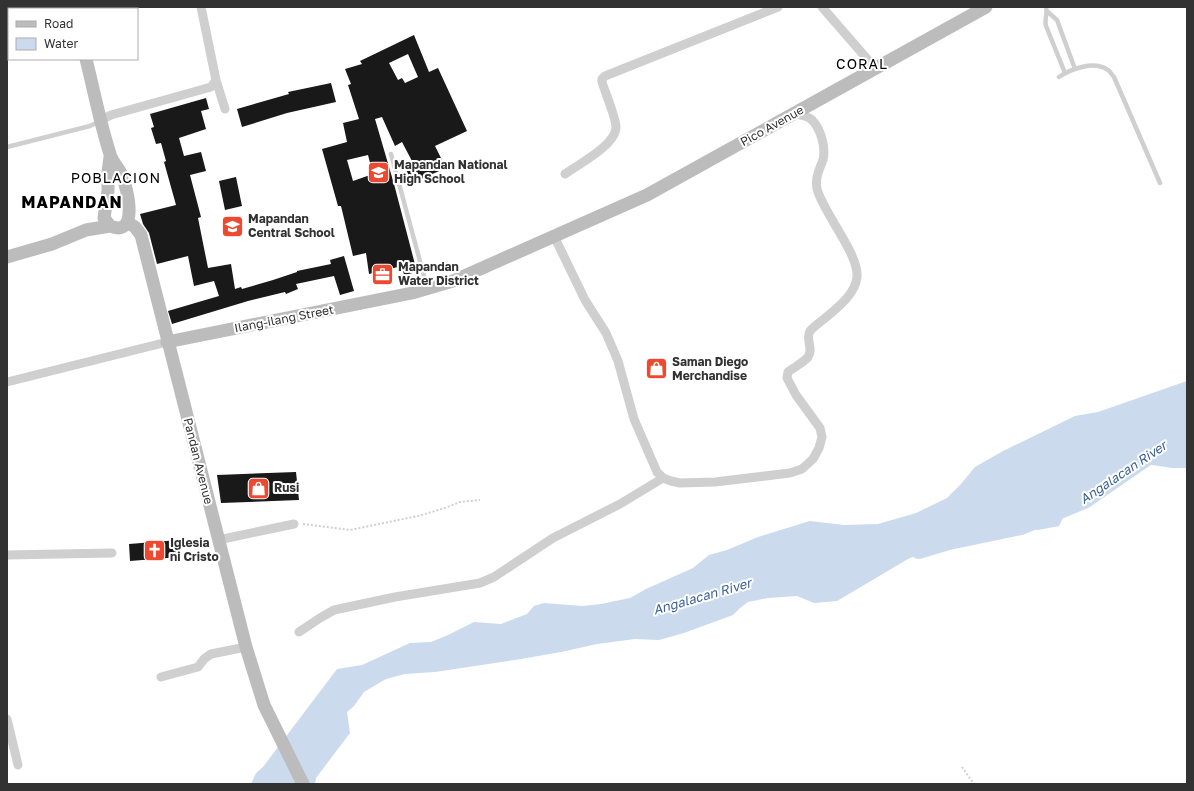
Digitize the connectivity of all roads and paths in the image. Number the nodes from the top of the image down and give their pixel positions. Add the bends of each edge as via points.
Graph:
1 (201, 7) edge
2 (778, 7) edge
3 (822, 7) edge
4 (986, 7) edge
5 (1047, 10) edge
6 (86, 60) edge
7 (875, 68) junction
8 (1075, 69) junction
9 (1065, 73) junction
10 (1059, 77) dead end
11 (216, 80) junction
12 (225, 109) dead end
13 (795, 114) junction
14 (101, 120) junction
15 (7, 147) edge
16 (391, 154) dead end
17 (110, 156) junction
18 (566, 174) dead end
19 (1160, 183) dead end
20 (104, 213) junction
21 (128, 217) junction
22 (110, 226) junction
23 (86, 230) junction
24 (554, 236) junction
25 (7, 256) edge
26 (412, 293) junction
27 (167, 342) junction
28 (7, 382) edge
29 (663, 478) junction
30 (480, 500) dead end
31 (294, 524) joint
32 (218, 540) junction
33 (112, 553) dead end
34 (7, 555) edge
35 (299, 632) dead end
36 (246, 647) junction
37 (161, 677) dead end
38 (7, 719) edge
39 (18, 765) dead end
40 (962, 767) dead end
41 (302, 784) edge
42 (974, 784) edge

1 - 11 street
2 - 18 street via 605,76 602,82 616,125 614,135 606,145
3 - 7 street
4 - 7 street, Pico Avenue
5 - 8 lane via 1057,20
5 - 9 lane via 1046,26
6 - 14 street
7 - 13 street, Pico Avenue
8 - 9 lane
8 - 19 lane via 1095,66 1109,70
9 - 10 lane
11 - 12 street
11 - 14 street via 211,86
13 - 24 street, Pico Avenue via 647,195
13 - 29 street via 812,120 822,138 824,148 817,177 818,190 857,269 857,279 849,295 809,332 810,349 807,358 788,372 786,378 820,428 822,437 819,448 813,459 802,469 790,473 715,482 680,483
14 - 15 lane via 90,126
14 - 17 street
16 - 26 lane via 424,276
17 - 20 street
17 - 21 street via 122,175 128,199
20 - 21 street, Pandan Avenue via 111,203 118,202 127,207
20 - 22 street via 105,221
20 - 23 street
21 - 22 street via 120,228
21 - 27 street, Pandan Avenue via 141,235
22 - 23 street
23 - 25 street via 52,244
24 - 26 street, Ilang-ilang Street via 453,281
24 - 29 street via 585,300 606,333 618,361 634,419 657,472
26 - 27 street, Ilang-ilang Street
27 - 28 street, Ilang-ilang Street
27 - 32 street, Pandan Avenue
29 - 35 street via 620,504 553,538 494,577 480,583 394,596 334,610
30 - 31 path via 460,502 418,516 350,530
31 - 32 street
32 - 36 street, Pandan Avenue
33 - 34 street
36 - 37 street via 211,654 198,667
36 - 41 street, Pandan Avenue via 264,705
38 - 39 street
40 - 42 path

